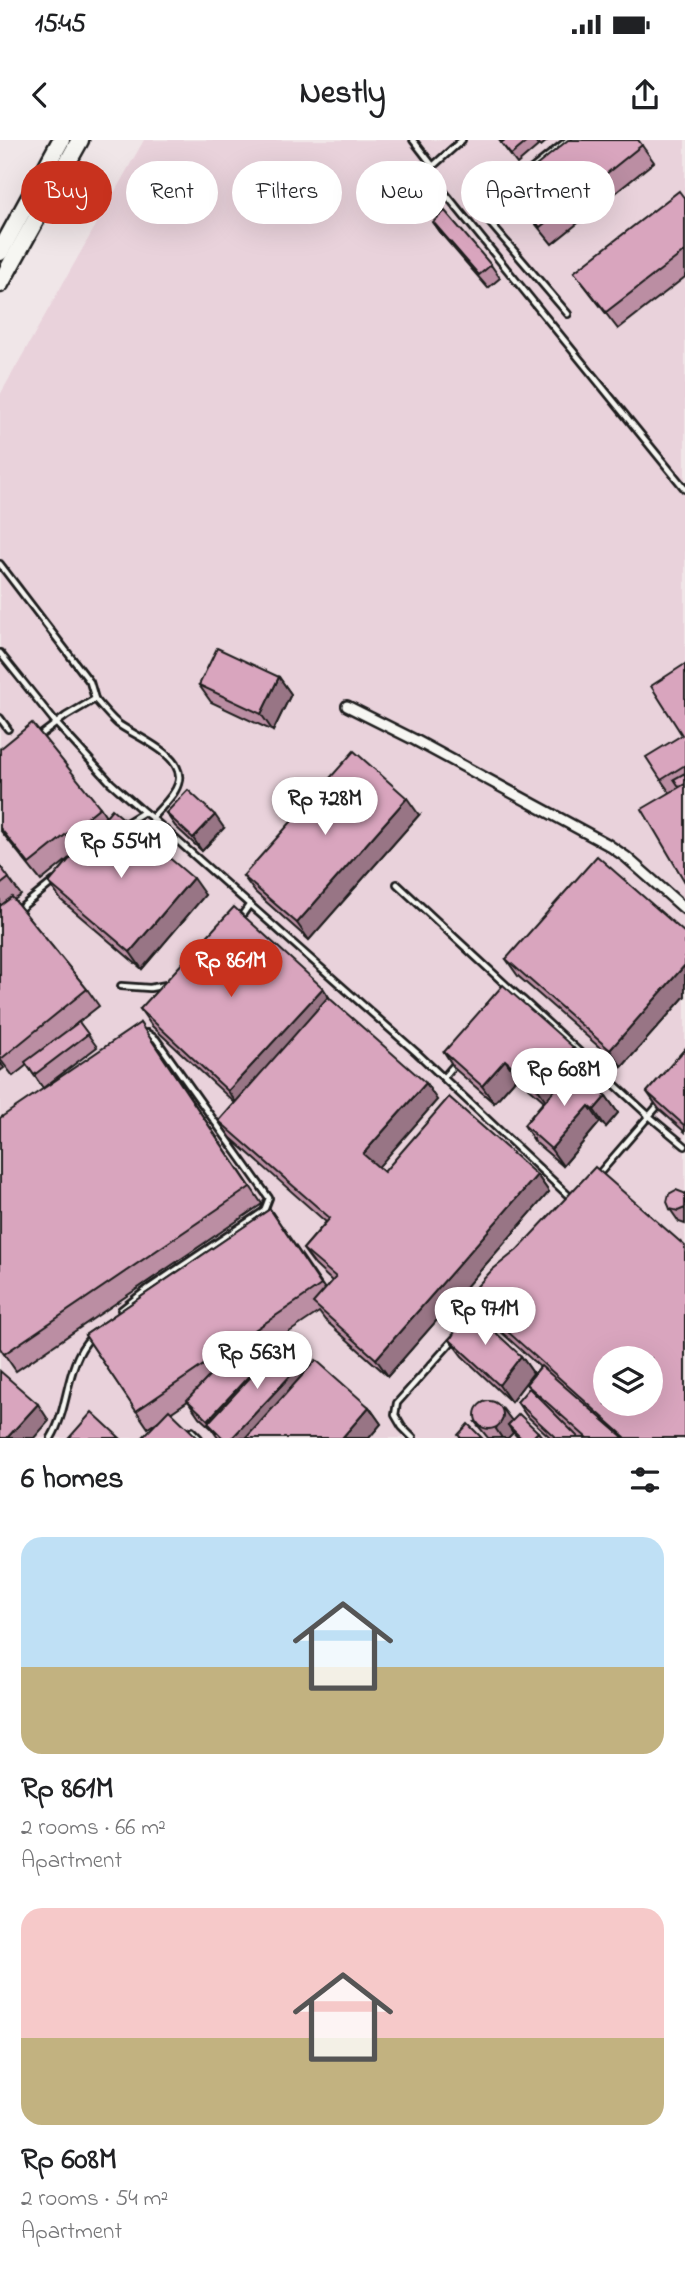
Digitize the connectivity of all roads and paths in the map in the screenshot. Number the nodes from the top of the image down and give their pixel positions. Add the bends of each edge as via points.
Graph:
1 (61, 140) edge
2 (80, 140) edge
3 (413, 140) edge
4 (462, 140) edge
5 (568, 140) edge
6 (429, 161) edge
7 (439, 161) edge
8 (447, 195) edge
9 (0, 252) edge
10 (0, 284) edge
11 (568, 314) dead end
12 (685, 489) edge
13 (0, 564) edge
14 (0, 653) edge
15 (95, 699) junction
16 (347, 706) dead end
17 (0, 718) edge
18 (56, 723) junction
19 (8, 730) dead end
20 (31, 744) edge
21 (144, 812) junction
22 (152, 818) junction
23 (116, 831) edge
24 (63, 873) edge
25 (397, 884) dead end
26 (250, 904) junction
27 (685, 909) edge
28 (10, 916) edge
29 (234, 925) edge
30 (170, 984) edge
31 (121, 986) dead end
32 (518, 996) junction
33 (510, 1003) edge
34 (131, 1038) edge
35 (460, 1059) edge
36 (443, 1077) junction
37 (667, 1095) edge
38 (649, 1116) junction
39 (685, 1146) edge
40 (591, 1183) edge
41 (575, 1202) edge
42 (113, 1317) edge
43 (97, 1331) edge
44 (460, 1333) edge
45 (192, 1431) edge
46 (51, 1438) edge
47 (199, 1438) edge
48 (413, 1438) edge

1 - 9 highway
2 - 10 highway
3 - 6 lane
4 - 7 lane
5 - 11 lane via 483,211
8 - 12 lane
13 - 15 lane via 90,681
14 - 18 lane
15 - 18 lane
15 - 22 lane via 116,722 149,741 177,768 180,781 175,791
16 - 27 street via 607,844
17 - 19 lane
18 - 20 lane
18 - 21 lane
21 - 22 lane
21 - 23 lane
22 - 26 lane
24 - 28 lane
25 - 32 lane
26 - 29 lane
26 - 36 lane
30 - 31 lane
32 - 33 lane
32 - 38 lane
34 - 42 lane via 148,1033 156,1038 269,1198 264,1211
35 - 36 lane
36 - 41 lane
37 - 38 lane
38 - 39 lane
38 - 40 lane
43 - 46 lane via 74,1364
44 - 48 lane via 397,1403 395,1415
45 - 47 lane

